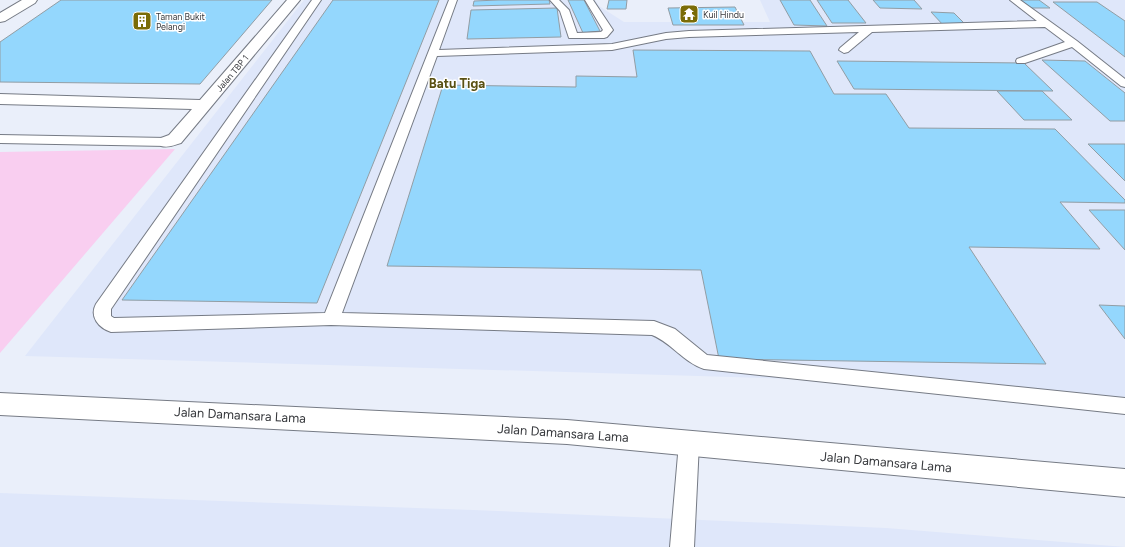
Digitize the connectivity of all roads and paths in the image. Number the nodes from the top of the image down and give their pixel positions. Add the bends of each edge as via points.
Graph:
1 (31, 0) edge
2 (294, 0) edge
3 (317, 0) edge
4 (453, 0) edge
5 (554, 0) edge
6 (589, 0) edge
7 (1014, 0) edge
8 (0, 18) edge
9 (1047, 24) junction
10 (868, 30) junction
11 (1073, 43) junction
12 (844, 50) dead end
13 (433, 53) junction
14 (1021, 61) dead end
15 (1125, 84) edge
16 (0, 99) edge
17 (205, 105) junction
18 (0, 139) edge
19 (167, 142) joint
20 (331, 318) junction
21 (0, 404) edge
22 (1125, 406) edge
23 (689, 443) junction
24 (1125, 483) edge
25 (682, 547) edge

1 - 8 street
2 - 17 street, Jalan TBP 1
3 - 20 lane via 102,308 103,320 111,325
4 - 13 lane
5 - 6 lane via 564,10 572,36 604,35 608,30
7 - 9 lane
9 - 10 lane
9 - 11 lane
10 - 12 lane
10 - 13 lane via 689,34 612,47
11 - 14 lane
11 - 15 lane
13 - 20 lane
16 - 17 street
17 - 19 street, Jalan TBP 1 via 175,139
18 - 19 lane
20 - 22 lane via 654,328 669,334 704,362
21 - 23 street, Jalan Damansara Lama via 567,432
23 - 24 street, Jalan Damansara Lama
23 - 25 lane

